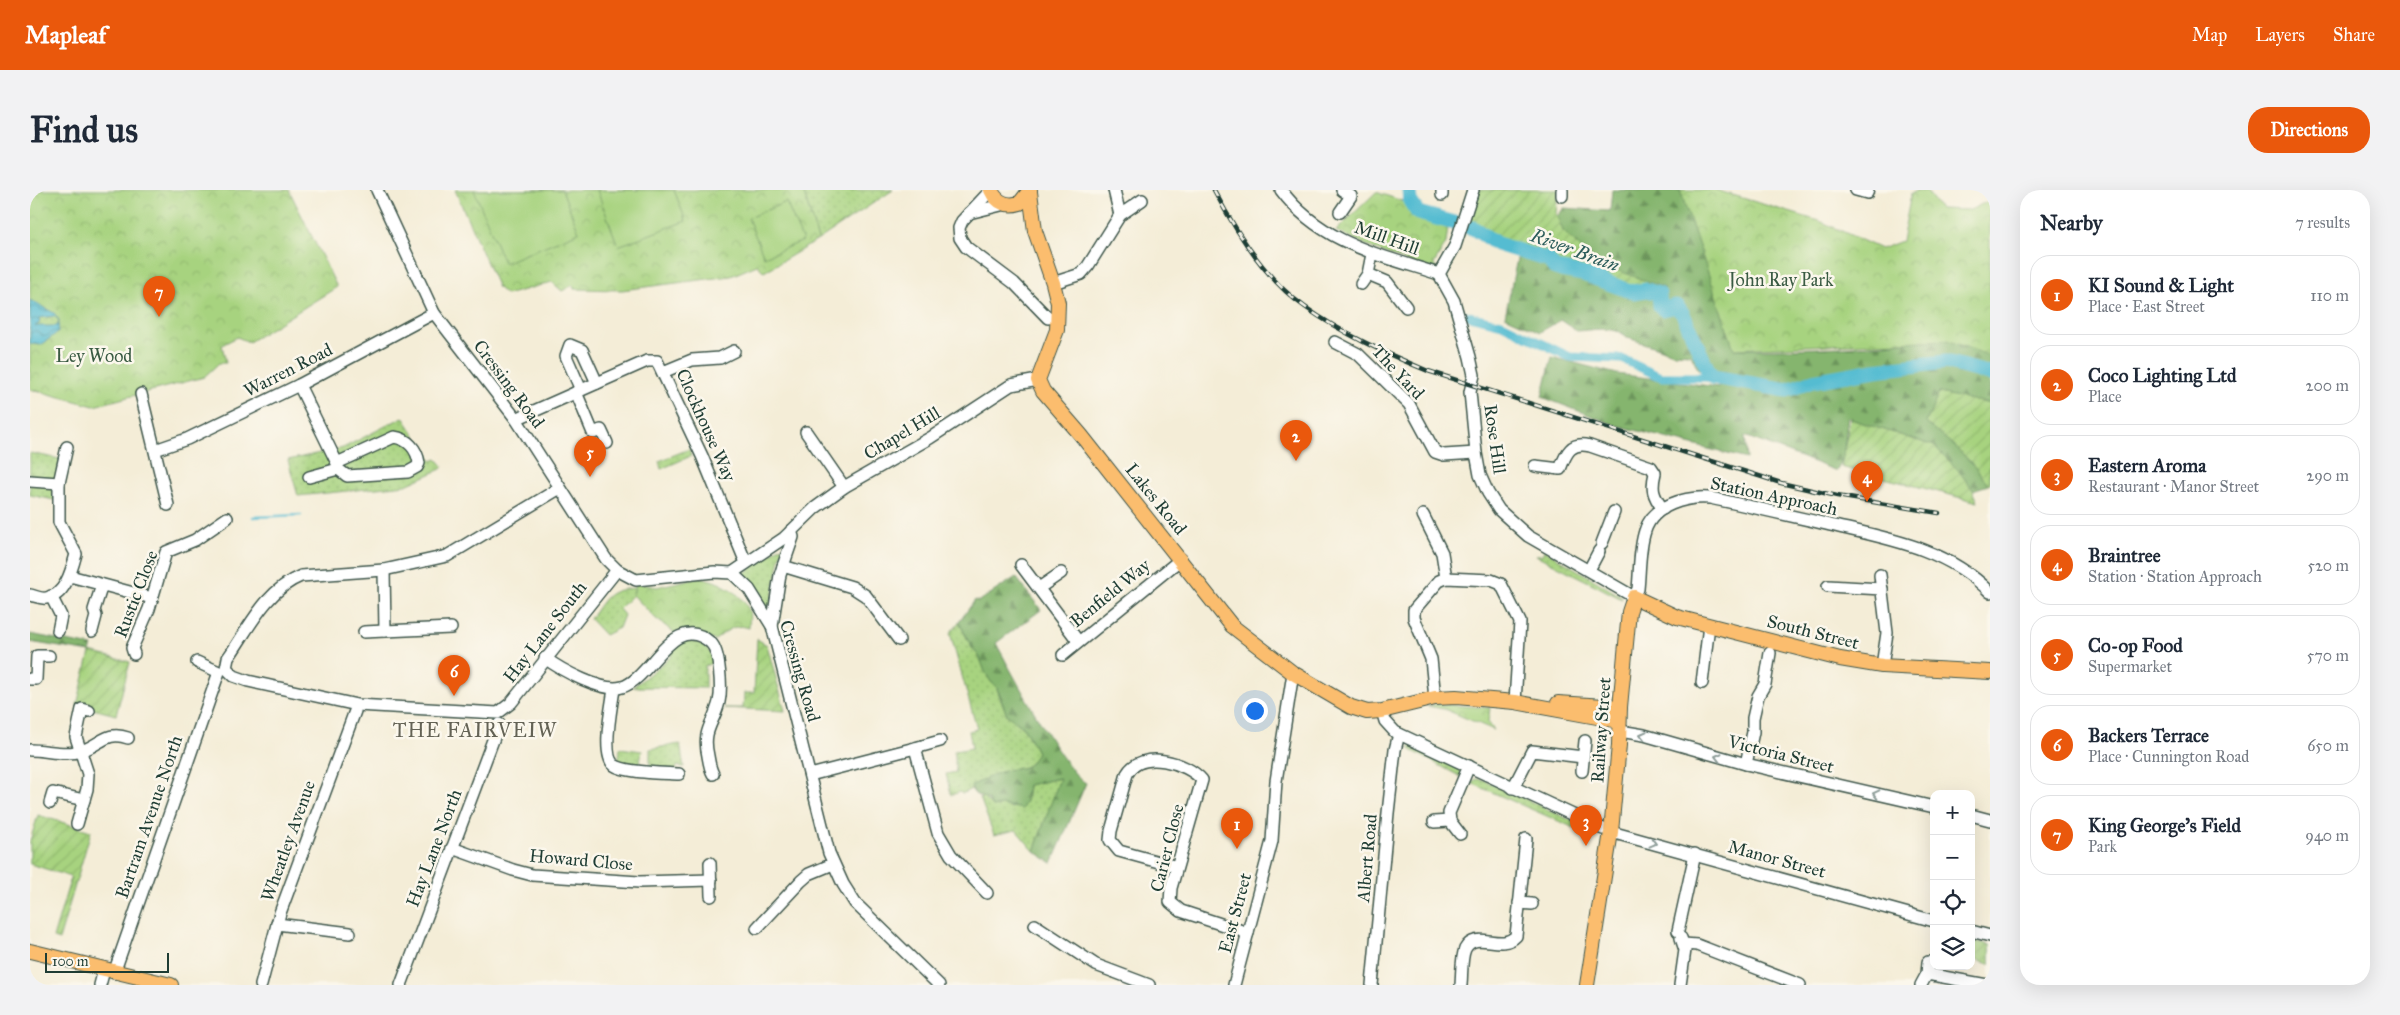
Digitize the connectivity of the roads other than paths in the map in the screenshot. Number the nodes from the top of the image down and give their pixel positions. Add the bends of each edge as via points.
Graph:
1 (376, 190) edge
2 (991, 190) edge
3 (1114, 190) edge
4 (1280, 190) edge
5 (1342, 190) edge
6 (1472, 190) edge
7 (1856, 190) edge
8 (1868, 190) edge
9 (1030, 191) edge
10 (1142, 200) dead end
11 (1009, 205) junction
12 (1340, 212) dead end
13 (969, 213) junction
14 (1120, 216) junction
15 (1035, 231) junction
16 (1372, 254) junction
17 (1368, 274) junction
18 (1439, 274) junction
19 (1053, 283) junction
20 (1361, 284) dead end
21 (1406, 307) dead end
22 (434, 313) junction
23 (1048, 318) dead end
24 (1335, 342) dead end
25 (734, 351) dead end
26 (663, 372) junction
27 (1038, 380) junction
28 (597, 383) junction
29 (299, 385) junction
30 (579, 391) junction
31 (141, 394) dead end
32 (516, 419) junction
33 (806, 432) dead end
34 (607, 444) dead end
35 (68, 447) dead end
36 (155, 450) junction
37 (1476, 453) junction
38 (338, 466) junction
39 (1535, 466) dead end
40 (309, 477) dead end
41 (30, 480) edge
42 (59, 483) junction
43 (844, 487) junction
44 (560, 488) junction
45 (168, 505) dead end
46 (1663, 509) junction
47 (1614, 512) dead end
48 (1423, 515) dead end
49 (227, 518) dead end
50 (792, 531) junction
51 (1180, 559) junction
52 (748, 561) junction
53 (1021, 565) dead end
54 (783, 566) junction
55 (384, 570) junction
56 (616, 570) junction
57 (1589, 570) junction
58 (732, 573) junction
59 (1061, 574) dead end
60 (1880, 575) dead end
61 (70, 576) junction
62 (1446, 578) junction
63 (102, 585) junction
64 (1828, 586) dead end
65 (1039, 588) junction
66 (1882, 589) junction
67 (1990, 592) edge
68 (30, 595) edge
69 (51, 596) junction
70 (1634, 597) junction
71 (152, 598) junction
72 (1709, 625) junction
73 (772, 626) junction
74 (452, 628) dead end
75 (58, 631) dead end
76 (92, 631) dead end
77 (385, 631) junction
78 (364, 632) dead end
79 (899, 640) dead end
80 (1078, 641) junction
81 (1770, 653) dead end
82 (134, 654) dead end
83 (1063, 655) dead end
84 (49, 656) dead end
85 (546, 658) junction
86 (197, 662) dead end
87 (1882, 666) junction
88 (222, 670) junction
89 (1990, 672) edge
90 (1293, 673) junction
91 (33, 674) edge
92 (1702, 683) dead end
93 (614, 689) junction
94 (1435, 698) junction
95 (1515, 702) junction
96 (1382, 710) junction
97 (89, 711) dead end
98 (355, 711) dead end
99 (498, 718) junction
100 (1620, 719) junction
101 (1399, 734) junction
102 (128, 738) dead end
103 (940, 741) dead end
104 (1585, 741) dead end
105 (915, 748) junction
106 (30, 750) edge
107 (81, 751) junction
108 (720, 754) dead end
109 (708, 757) junction
110 (1583, 757) junction
111 (1746, 764) junction
112 (1469, 766) junction
113 (1582, 771) dead end
114 (679, 774) dead end
115 (713, 774) dead end
116 (810, 775) junction
117 (1513, 788) junction
118 (84, 800) junction
119 (50, 803) dead end
120 (1930, 806) edge
121 (1975, 817) edge
122 (1990, 820) edge
123 (1434, 822) dead end
124 (1450, 822) junction
125 (77, 824) dead end
126 (1607, 830) junction
127 (1460, 834) dead end
128 (1526, 839) dead end
129 (452, 848) junction
130 (1694, 854) junction
131 (710, 863) dead end
132 (833, 864) junction
133 (1177, 867) junction
134 (711, 880) junction
135 (988, 893) dead end
136 (711, 896) dead end
137 (1519, 903) junction
138 (1532, 904) dead end
139 (1930, 920) edge
140 (277, 924) junction
141 (1035, 925) dead end
142 (757, 928) dead end
143 (1975, 932) edge
144 (350, 933) dead end
145 (1248, 933) junction
146 (1990, 936) edge
147 (1681, 938) junction
148 (30, 951) edge
149 (1928, 962) dead end
150 (109, 972) junction
151 (1927, 974) junction
152 (100, 985) edge
153 (171, 985) edge
154 (261, 985) edge
155 (401, 985) edge
156 (939, 985) edge
157 (1149, 985) edge
158 (1234, 985) edge
159 (1372, 985) edge
160 (1461, 985) edge
161 (1587, 985) edge
162 (1680, 985) edge
163 (1800, 985) edge
164 (1921, 985) edge
165 (1987, 985) edge

1 - 22 street, Cressing Road
2 - 11 main road via 998,200
2 - 13 street
3 - 14 street
4 - 16 street, Mill Hill via 1332,235
5 - 12 street via 1351,196
6 - 18 street via 1455,246
7 - 8 street via 1867,193
9 - 11 main road via 1020,203
9 - 15 main road
10 - 14 street
11 - 13 street
11 - 15 main road
13 - 23 street via 959,228 960,238 966,247 1014,283
14 - 19 street via 1085,270
15 - 19 main road
16 - 17 street
16 - 18 street, Mill Hill
17 - 20 street
17 - 21 street via 1387,282
18 - 37 street, Rose Hill via 1454,300 1474,375 1470,392
19 - 27 main road via 1058,303 1057,330
22 - 29 street, Warren Road
22 - 32 street, Cressing Road
24 - 37 street, The Yard via 1358,354 1408,404 1435,452 1444,455
25 - 26 street via 720,358 692,360
26 - 28 street, Clockhouse Way via 657,361 647,361
26 - 52 street, Clockhouse Way
27 - 43 street, Chapel Hill via 1011,385 930,438
27 - 51 main road, Lakes Road via 1043,391
28 - 30 street, Clockhouse Way
28 - 30 street via 582,350 570,345 566,356
29 - 36 street, Warren Road via 187,439
29 - 38 street
30 - 32 street, Clockhouse Way
30 - 34 street via 592,433 601,430
31 - 36 street
32 - 44 street, Cressing Road
33 - 43 street
35 - 42 street
36 - 45 street
37 - 57 street, Rose Hill via 1482,482 1504,516 1535,541
38 - 38 street via 394,437 403,438 410,444 419,463 408,472 347,476
38 - 40 street
39 - 46 street via 1560,469 1572,447 1590,446 1651,467 1655,473 1654,498
41 - 42 street
42 - 61 street via 59,522 76,554
43 - 50 street, Chapel Hill via 815,508
44 - 55 street, Bartram Avenue North via 447,556
44 - 56 street, Cressing Road
46 - 67 street, Station Approach via 1684,499 1710,498 1893,540 1945,558
46 - 70 street, Station Approach via 1645,531 1638,589
47 - 57 street
48 - 62 street via 1442,553
49 - 71 street, Rustic Close via 195,540 166,552
50 - 52 street, Chapel Hill
50 - 54 street
51 - 80 street, Benfield Way
51 - 90 main road, Lakes Road via 1232,626
52 - 58 street, Chapel Hill
53 - 65 street
54 - 73 street
54 - 79 street via 852,587 866,596
55 - 77 street
55 - 88 street, Bartram Avenue North via 301,576 290,580 268,599
56 - 58 street, Cressing Road via 636,580
56 - 85 street, Hay Lane South
57 - 70 street, Rose Hill
58 - 73 street, Cressing Road via 749,589
59 - 65 street
60 - 66 street
61 - 63 street
61 - 69 street via 56,595
62 - 94 street via 1422,598 1414,612 1431,659
62 - 95 street via 1491,580 1503,586 1520,622
63 - 71 street
63 - 76 street via 94,610 96,616
64 - 66 street
65 - 80 street
66 - 87 street via 1887,633
68 - 69 street
69 - 75 street via 62,616
70 - 72 main road, South Street via 1666,613
70 - 100 main road, Railway Street via 1629,612
71 - 82 street, Rustic Close via 132,648
72 - 87 main road, South Street via 1840,659
72 - 92 street
73 - 116 street, Cressing Road
74 - 77 street
77 - 78 street
80 - 83 street, Benfield Way
81 - 111 street via 1765,684 1758,696 1753,718
84 - 91 street via 37,656
85 - 93 street via 570,673
85 - 99 street, Hay Lane South
86 - 88 street
87 - 89 main road, South Street
88 - 99 street via 248,681 357,705
88 - 150 street, Bartram Avenue North
90 - 96 main road, Lakes Road via 1351,707 1367,712
90 - 145 street, East Street via 1276,781 1272,841
93 - 109 street via 631,682 672,640 684,635 699,636 714,647 718,655 719,700 705,735
93 - 114 street via 607,752 611,762 623,768
94 - 95 main road, Lakes Road
94 - 96 main road, Lakes Road
95 - 100 main road, Lakes Road
96 - 101 street, Manor Street via 1388,725
97 - 107 street via 82,708 77,728
98 - 140 street, Wheatley Avenue
99 - 129 street, Hay Lane North
111 -> 100 street, Victoria Street via 1644,735
100 - 126 main road, Railway Street
101 - 112 street, Manor Street
101 - 159 street, Albert Road
102 - 107 street via 112,734
103 - 105 street
104 - 110 street
105 - 116 street
105 - 135 street via 944,846
106 - 107 street
107 - 118 street via 88,774
108 - 109 street
109 - 115 street
110 - 113 street
110 - 117 street via 1532,751
120 -> 111 street, Victoria Street
112 - 117 street, Manor Street
112 - 124 street via 1450,808
116 - 132 street, Cressing Road
117 - 126 street, Manor Street
118 - 119 street via 53,793
118 - 125 street
121 - 122 street
123 - 124 street
124 - 127 street
126 -> 130 street, Manor Street
126 - 161 main road, Railway Street
128 - 137 street
129 - 134 street, Howard Close via 532,875 639,882
129 - 155 street, Hay Lane North
130 - 139 street, Manor Street
130 - 147 street
131 - 134 street
132 - 142 street via 809,874 799,891
132 - 156 street, Cressing Road via 855,903
133 - 133 street, Carier Close via 1120,851 1110,840 1127,774 1131,766 1147,760 1167,762 1194,771 1202,780
133 - 145 street, Carier Close via 1170,898 1175,908
134 - 136 street
137 - 138 street
137 - 160 street via 1516,936 1510,942 1477,940 1468,946 1464,953
140 - 144 street
140 - 154 street, Wheatley Avenue
141 - 157 street via 1096,965
143 - 146 street
145 - 158 street, East Street
147 - 162 street via 1686,950
147 - 163 street
148 - 150 main road
149 - 151 street
150 - 152 street, Bartram Avenue North
150 - 153 main road
151 - 164 street
151 - 165 street

